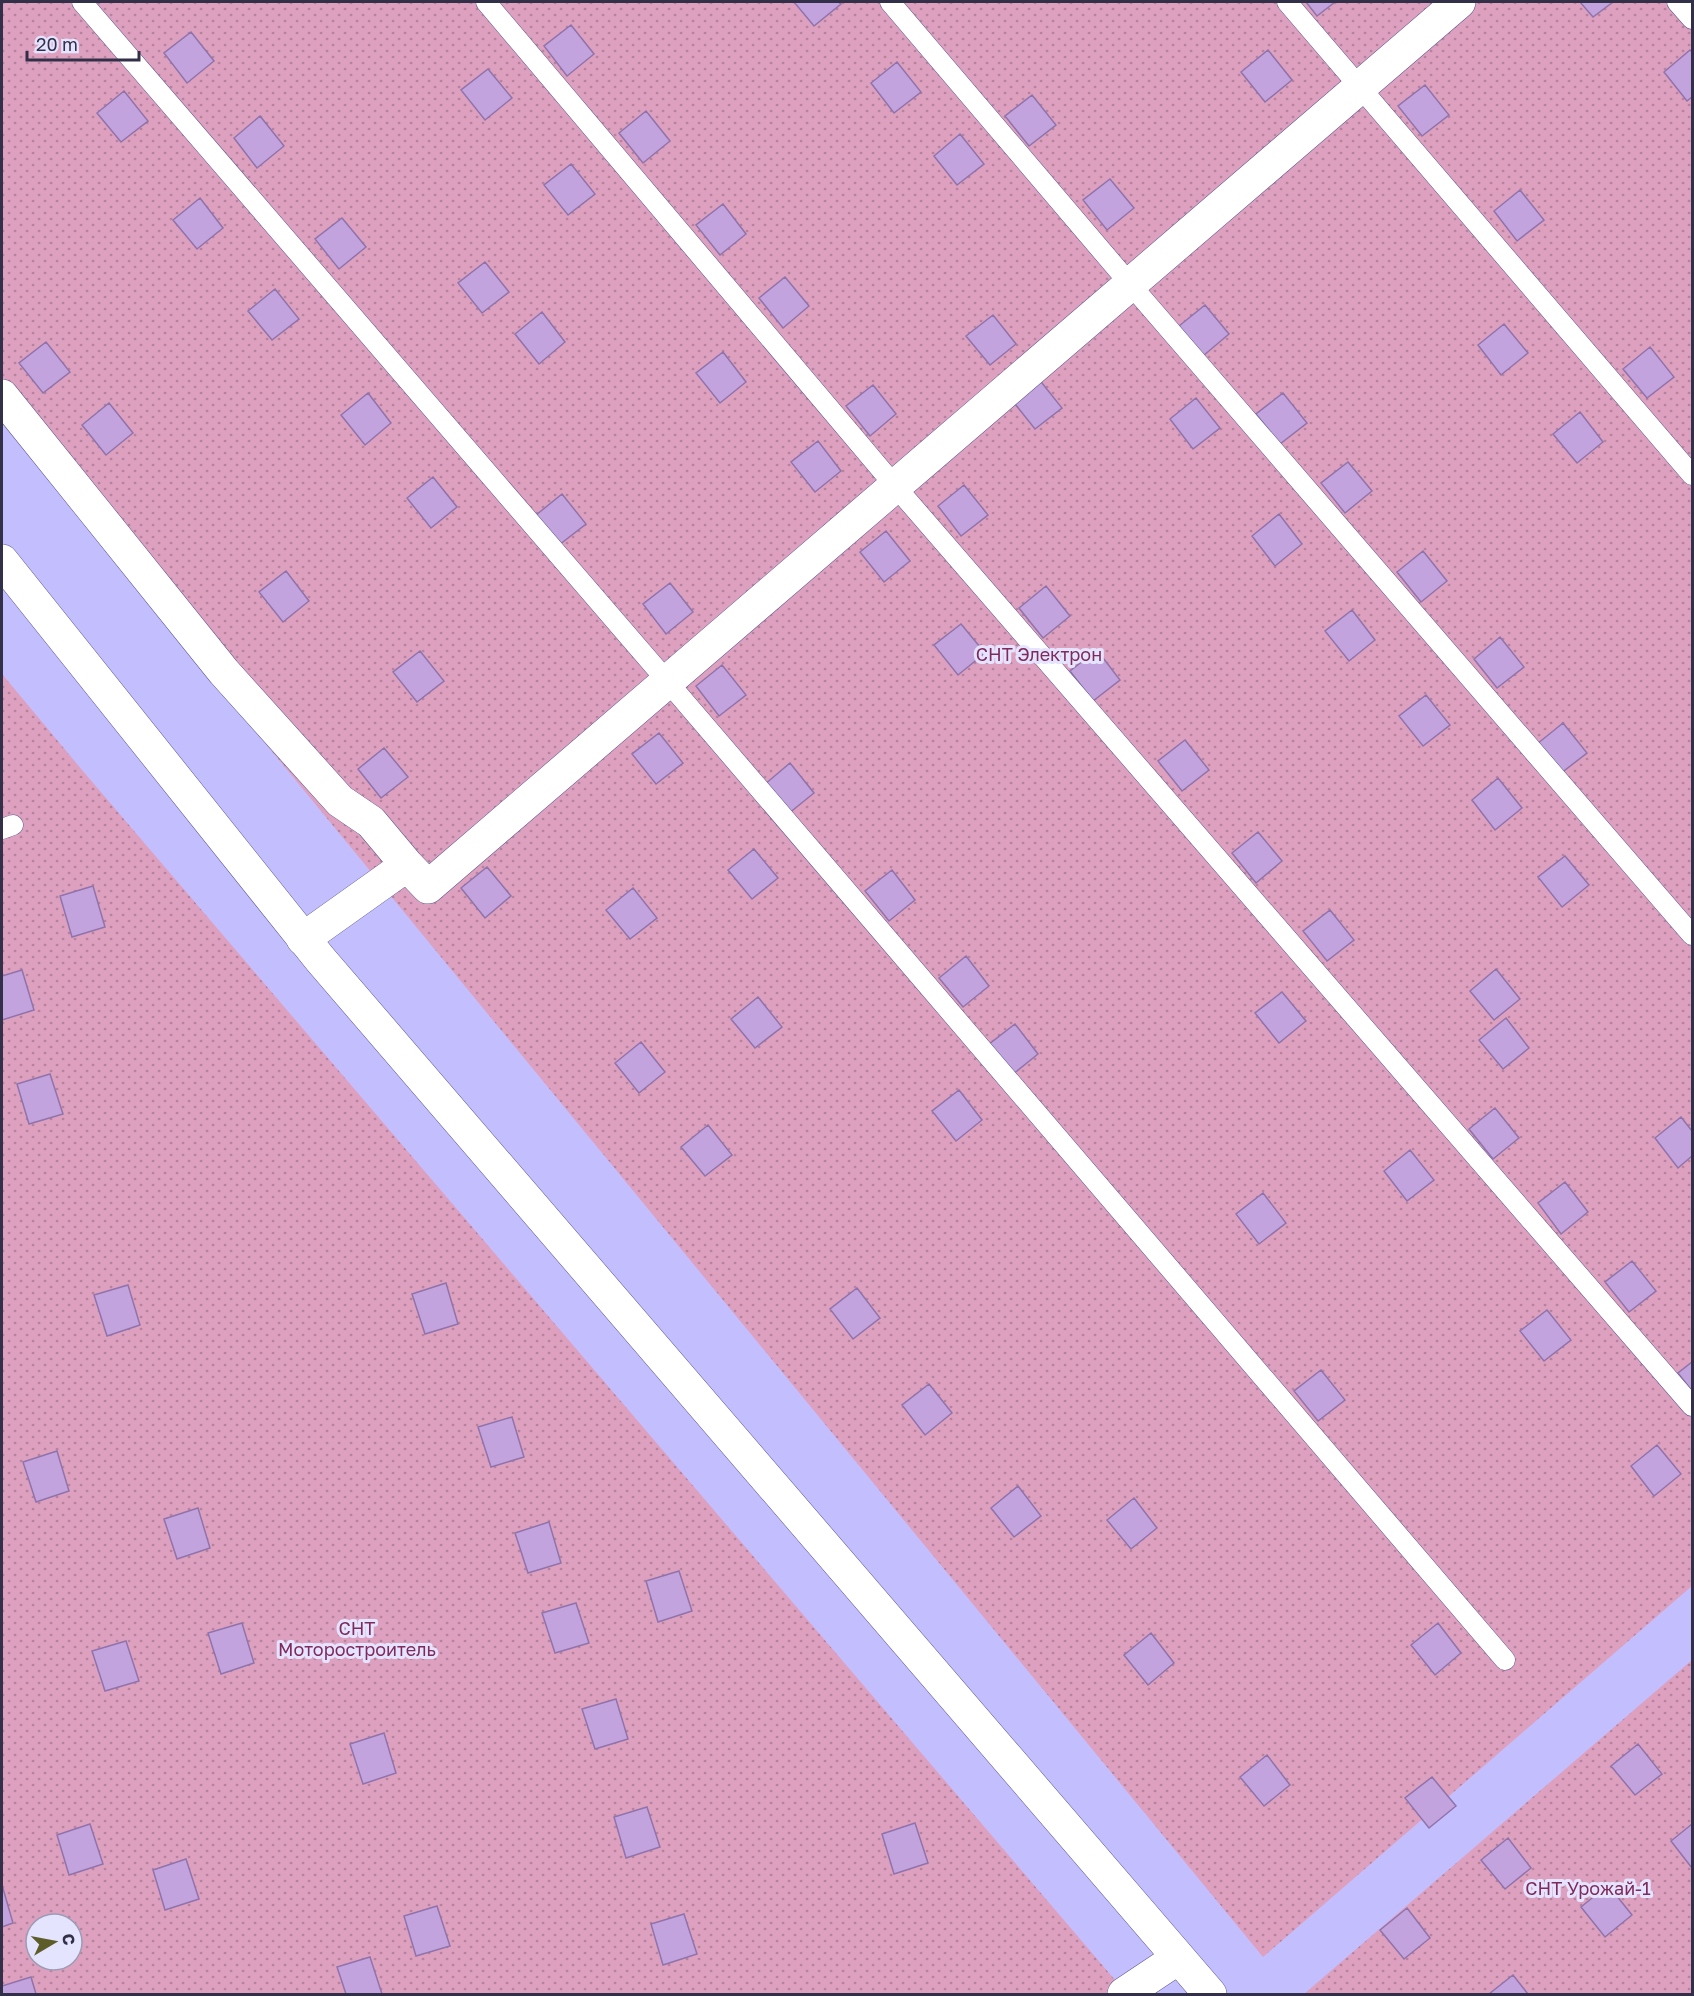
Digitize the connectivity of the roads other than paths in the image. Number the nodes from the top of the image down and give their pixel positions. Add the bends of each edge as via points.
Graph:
1 (82, 2) edge
2 (486, 2) edge
3 (890, 2) edge
4 (1287, 2) edge
5 (1459, 2) edge
6 (1677, 2) edge
7 (1692, 19) edge
8 (1359, 87) junction
9 (1130, 284) junction
10 (2, 396) edge
11 (1692, 475) edge
12 (895, 486) junction
13 (2, 561) edge
14 (667, 681) junction
15 (406, 865) junction
16 (1692, 935) edge
17 (303, 939) junction
18 (1692, 1406) edge
19 (1505, 1660) dead end
20 (1178, 1958) junction
21 (1124, 1995) edge
22 (1210, 1995) edge

1 - 14 lane
2 - 12 lane
3 - 9 lane
4 - 8 lane
5 - 8 street
6 - 7 lane
8 - 9 street
8 - 11 lane
9 - 12 street
9 - 16 lane
10 - 15 street via 224,672 340,801 371,822
12 - 14 street
12 - 18 lane
13 - 17 street
14 - 15 street via 428,887
14 - 19 lane
15 - 17 street
17 - 20 street
20 - 21 street
20 - 22 street

